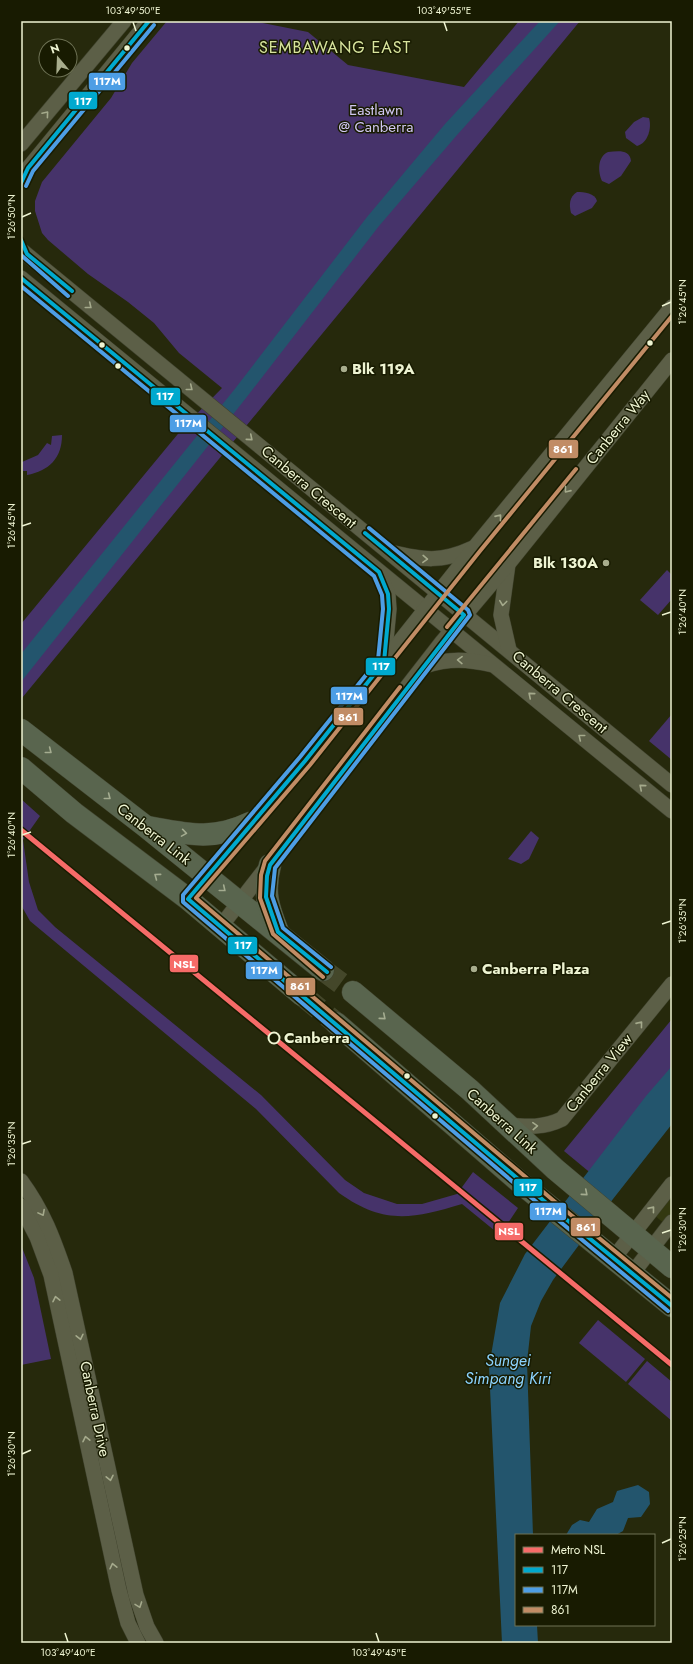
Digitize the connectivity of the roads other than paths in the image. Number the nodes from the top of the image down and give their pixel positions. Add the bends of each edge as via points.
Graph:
1 (124, 21) edge
2 (149, 21) edge
3 (21, 144) edge
4 (24, 173) edge
5 (21, 183) edge
6 (21, 240) edge
7 (24, 252) edge
8 (21, 278) edge
9 (672, 308) edge
10 (672, 360) edge
11 (474, 547) junction
12 (387, 551) junction
13 (508, 564) junction
14 (379, 572) junction
15 (438, 594) junction
16 (427, 609) junction
17 (464, 615) junction
18 (452, 630) junction
19 (509, 650) junction
20 (384, 662) junction
21 (424, 666) junction
22 (496, 666) junction
23 (21, 730) edge
24 (624, 745) junction
25 (617, 766) junction
26 (21, 768) edge
27 (672, 785) edge
28 (672, 812) edge
29 (250, 823) junction
30 (145, 826) junction
31 (270, 865) junction
32 (207, 876) junction
33 (188, 899) junction
34 (240, 902) junction
35 (221, 926) junction
36 (278, 932) junction
37 (323, 970) tunnel mouth
38 (672, 984) edge
39 (353, 992) tunnel mouth
40 (302, 995) tunnel mouth
41 (336, 1023) tunnel mouth
42 (508, 1125) junction
43 (21, 1180) edge
44 (672, 1184) edge
45 (21, 1206) edge
46 (672, 1222) edge
47 (630, 1231) junction
48 (651, 1250) junction
49 (610, 1257) junction
50 (672, 1267) edge
51 (632, 1274) junction
52 (672, 1306) edge
53 (138, 1643) edge
54 (156, 1643) edge

3 -> 1 street
2 - 4 street
4 - 5 street
6 - 7 street
7 -> 12 street, Canberra Crescent
8 - 14 street, Canberra Crescent
11 -> 9 street
10 -> 13 street, Canberra Way
12 -> 11 street via 424,560 458,555
11 - 15 street
12 - 15 street, Canberra Crescent
13 - 17 street, Canberra Way
13 -> 19 street via 501,615
14 - 16 street, Canberra Crescent
14 - 20 street via 388,594 389,609
15 - 16 street
15 - 17 street, Canberra Crescent
16 - 18 street, Canberra Crescent
16 - 20 street
17 - 18 street, Canberra Way
17 - 19 street, Canberra Crescent
18 - 21 street, Canberra Way
18 - 22 street, Canberra Crescent
19 - 24 street, Canberra Crescent
20 - 29 street via 305,761
22 -> 21 street via 472,660 444,660
21 - 31 street, Canberra Way
25 -> 22 street, Canberra Crescent
23 -> 30 main road, Canberra Link
24 - 25 street via 624,758
24 - 27 street, Canberra Crescent
28 -> 25 street, Canberra Crescent
33 -> 26 main road, Canberra Link via 74,813
30 -> 29 main road via 205,836 230,832
29 - 32 street
30 - 32 main road, Canberra Link
31 - 34 street, Canberra Way
31 - 36 main road via 266,897
32 - 33 street
32 -> 34 main road, Canberra Link
33 - 35 main road, Canberra Link
34 - 35 street, Canberra Way
34 - 36 main road, Canberra Link
35 - 40 main road, Canberra Link
36 - 37 main road, Canberra Link
42 -> 38 street, Canberra View via 540,1126 562,1119
39 -> 42 main road, Canberra Link
41 - 49 main road
42 -> 47 main road, Canberra Link via 555,1169
43 -> 54 street, Canberra Drive via 34,1198 50,1229 65,1273 136,1595 147,1627
47 -> 44 street
53 -> 45 street, Canberra Drive via 128,1623 118,1590 51,1275 37,1237
46 - 48 street
47 - 48 main road, Canberra Link
47 - 49 street
48 - 50 main road, Canberra Link
48 - 51 street
49 - 51 main road
51 - 52 main road

